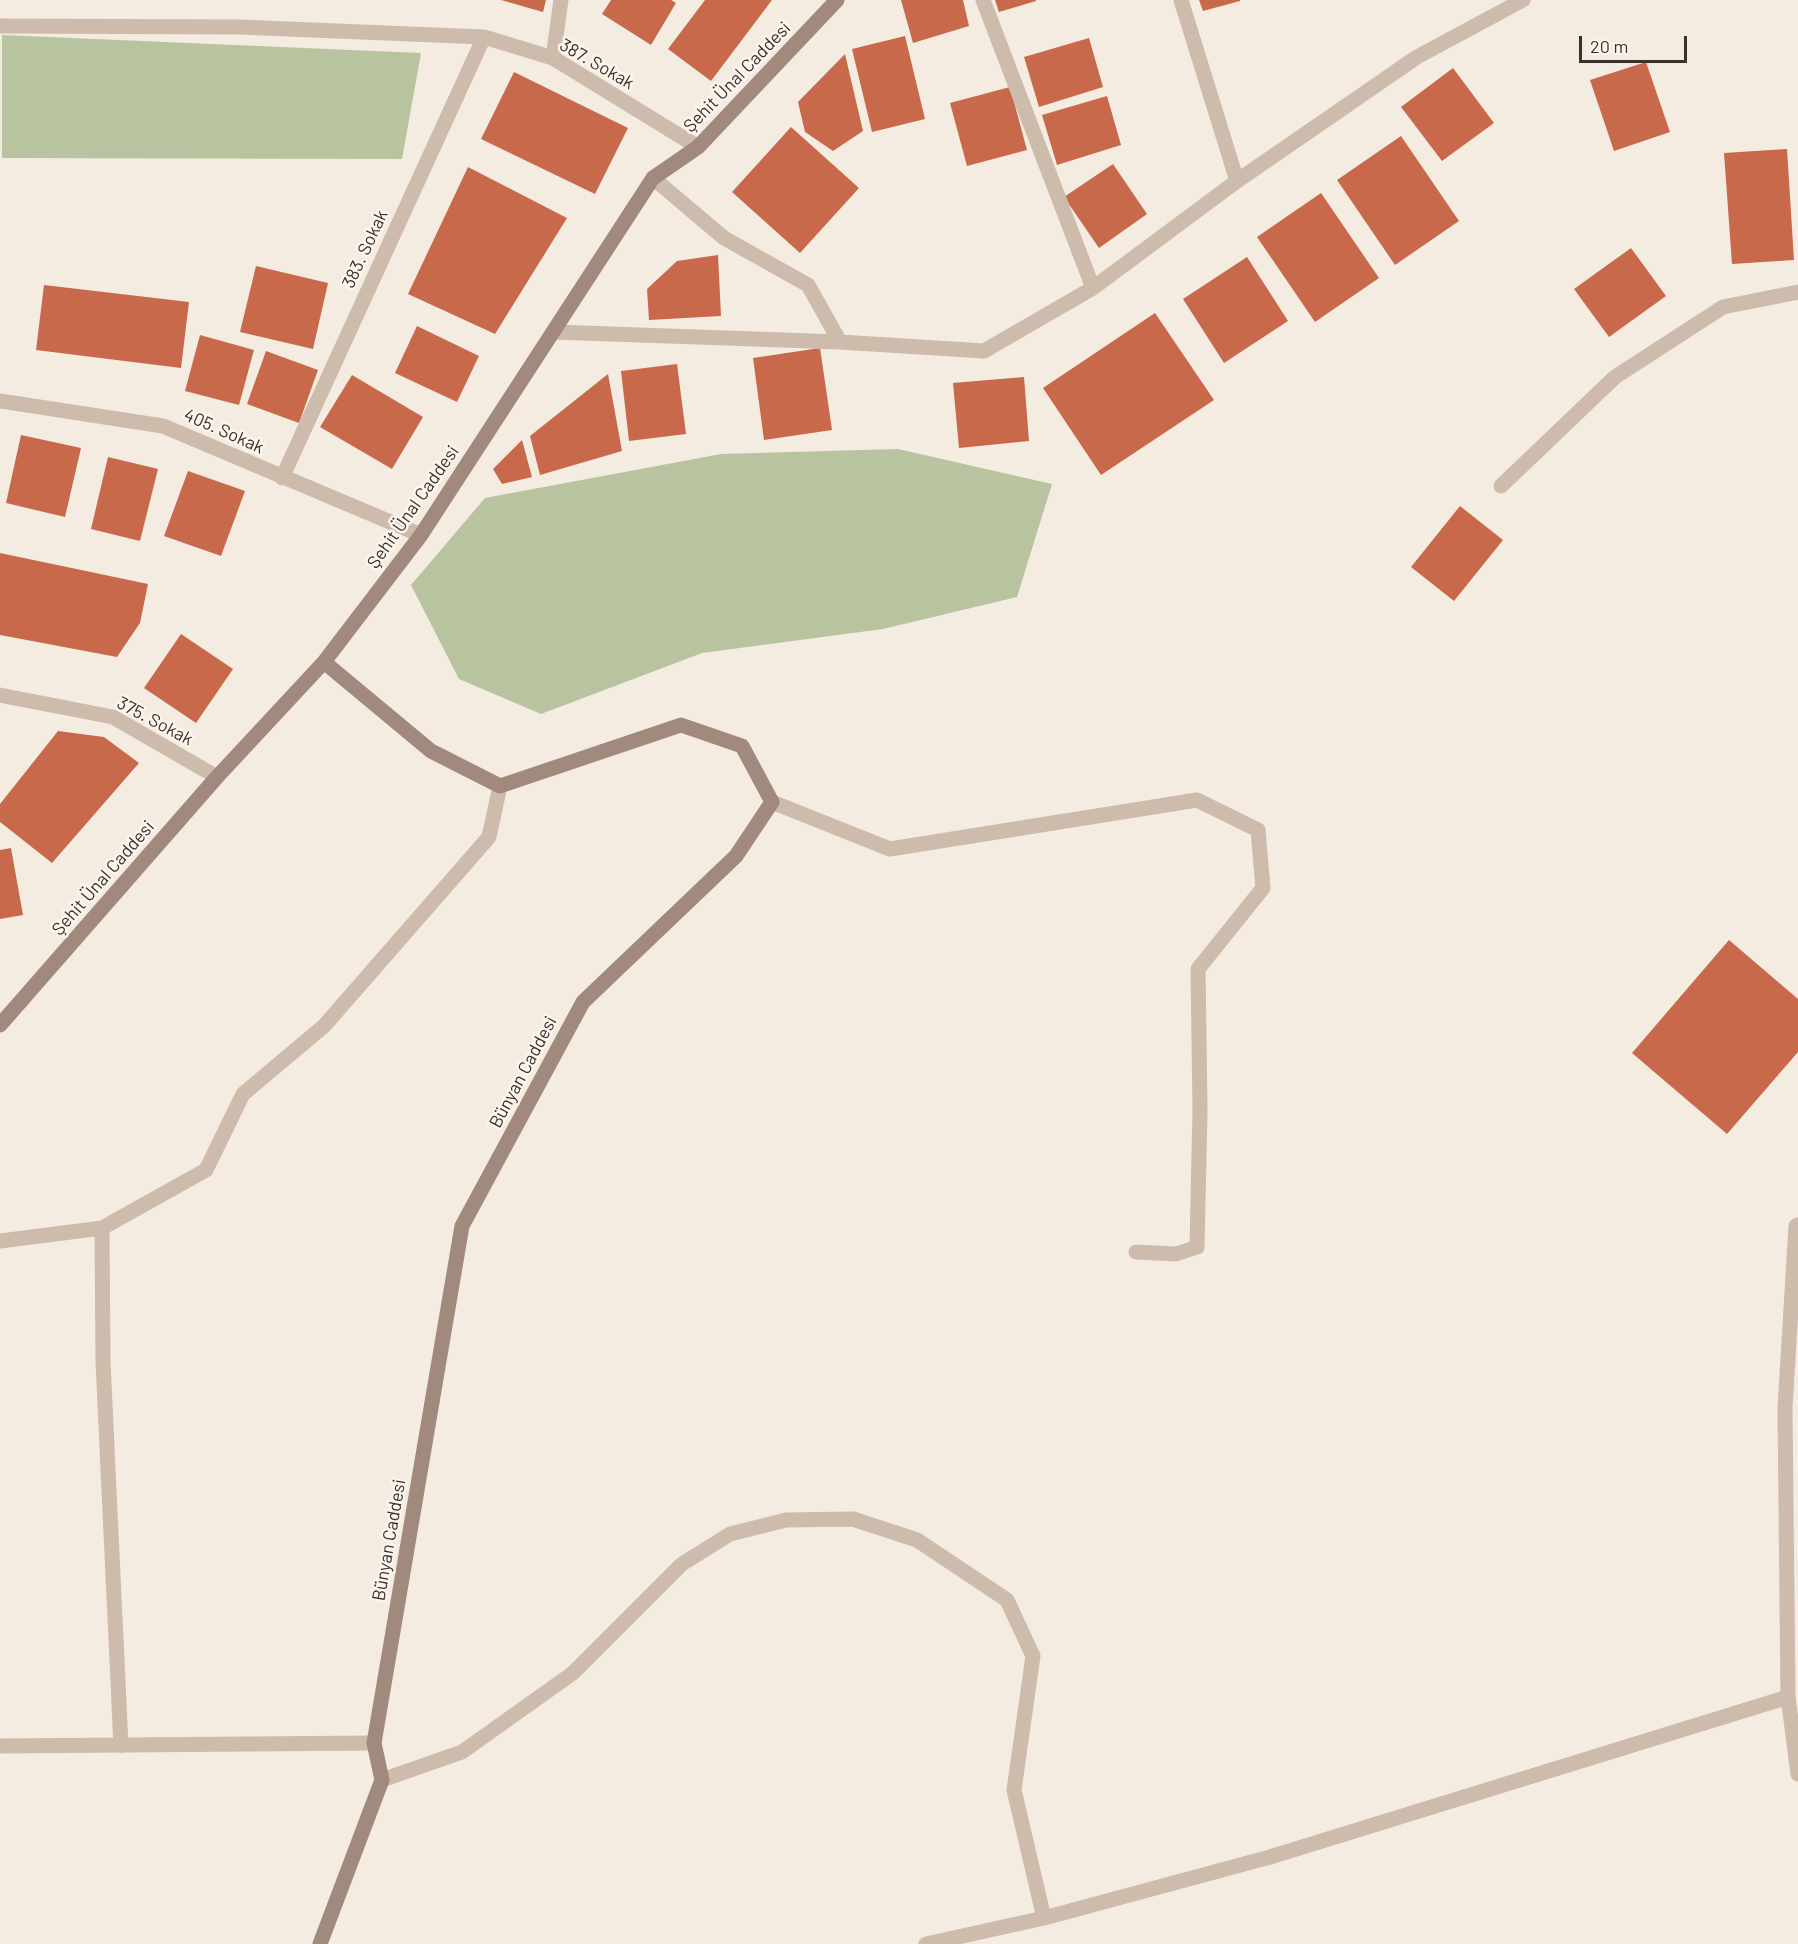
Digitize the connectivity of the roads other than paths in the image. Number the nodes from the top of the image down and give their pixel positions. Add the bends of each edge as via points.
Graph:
1 (561, 0) edge
2 (837, 0) edge
3 (983, 0) edge
4 (1181, 0) edge
5 (1523, 0) edge
6 (0, 26) edge
7 (484, 36) junction
8 (553, 58) junction
9 (698, 147) junction
10 (652, 178) junction
11 (1238, 181) junction
12 (1094, 288) junction
13 (1798, 292) edge
14 (554, 332) junction
15 (840, 342) junction
16 (0, 401) edge
17 (282, 478) junction
18 (1500, 486) dead end
19 (421, 535) junction
20 (324, 662) junction
21 (0, 695) edge
22 (217, 777) junction
23 (500, 786) junction
24 (772, 802) junction
25 (0, 1025) edge
26 (1798, 1226) edge
27 (102, 1228) junction
28 (0, 1241) edge
29 (1136, 1252) dead end
30 (1788, 1697) junction
31 (374, 1743) junction
32 (0, 1746) edge
33 (121, 1746) junction
34 (1798, 1774) edge
35 (382, 1780) junction
36 (1044, 1918) junction
37 (320, 1944) edge
38 (926, 1944) edge

1 - 8 street
2 - 9 street, Şehit Ünal Caddesi
3 - 12 street
4 - 11 street
5 - 11 street via 1417,57
6 - 7 street, 387. Sokak via 238,27
7 - 8 street, 387. Sokak
7 - 17 street, 383. Sokak
8 - 9 street, 387. Sokak
9 - 10 street, Şehit Ünal Caddesi
10 - 14 street, Şehit Ünal Caddesi
10 - 15 street via 724,238 808,285
11 - 12 street
12 - 15 street via 984,351
13 - 18 street via 1723,306 1615,377
14 - 15 street
14 - 19 street, Şehit Ünal Caddesi
16 - 17 street, 405. Sokak via 163,426
17 - 19 street, 405. Sokak
19 - 20 street, Şehit Ünal Caddesi
20 - 22 street, Şehit Ünal Caddesi
20 - 23 street via 431,751
21 - 22 street, 375. Sokak via 113,717
22 - 25 street, Şehit Ünal Caddesi
23 - 24 street via 681,725 742,746
23 - 27 street via 489,837 324,1026 243,1094 206,1170
24 - 29 street via 890,849 1197,800 1258,830 1263,888 1198,969 1197,1247 1176,1254
24 - 31 street, Bünyan Caddesi via 736,856 583,1002 462,1226
26 - 30 street via 1785,1408
27 - 28 street
27 - 33 street via 103,1362
30 - 34 street
30 - 36 street via 1270,1857
31 - 33 street
31 - 35 street, Bünyan Caddesi
32 - 33 street
35 - 36 street via 462,1752 573,1673 682,1564 730,1534 786,1520 853,1519 917,1540 1007,1600 1033,1656 1014,1790
35 - 37 street
36 - 38 street

